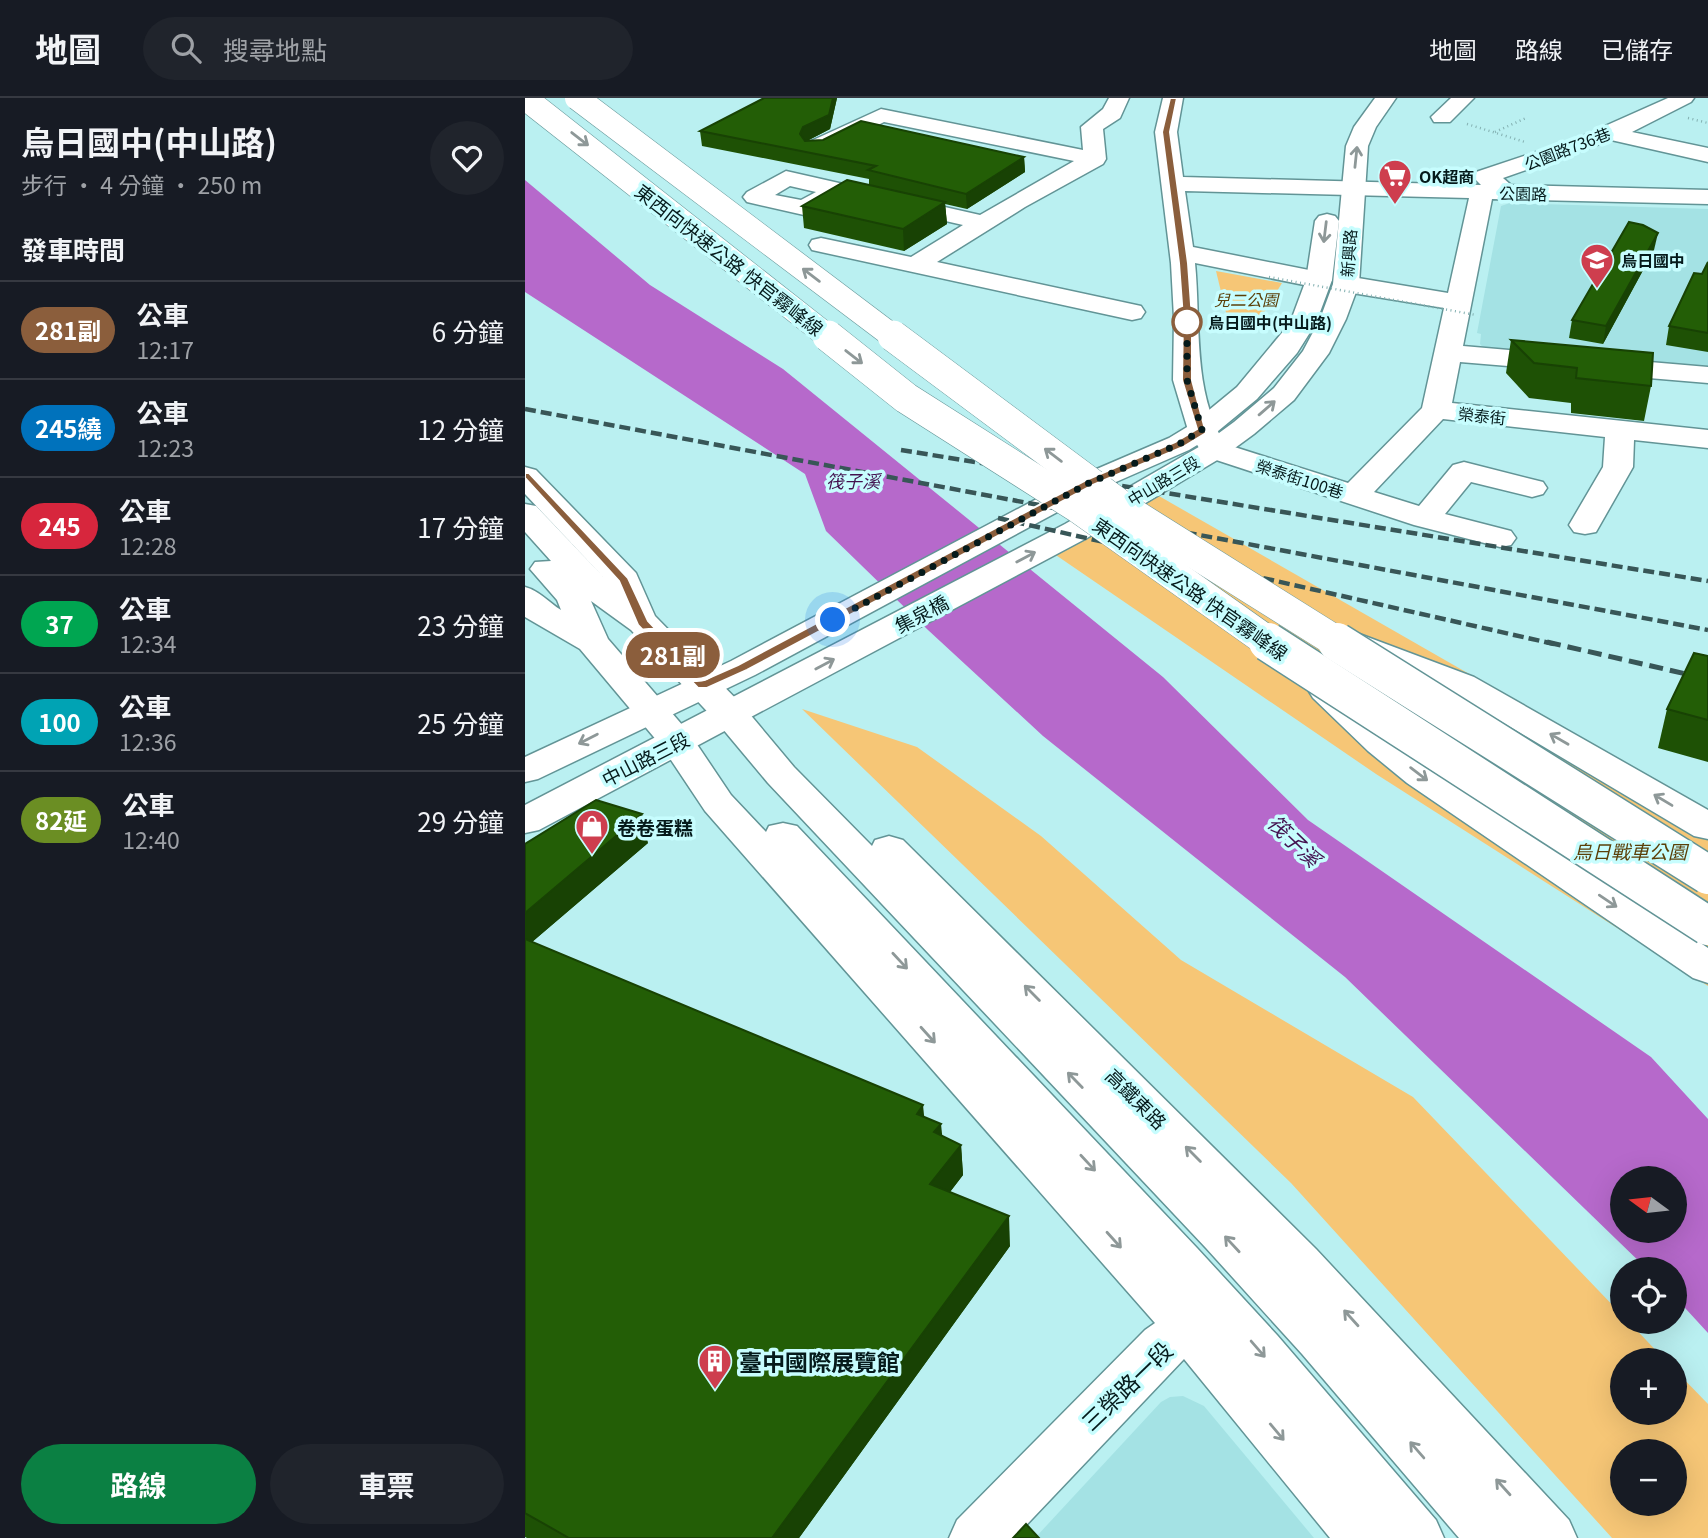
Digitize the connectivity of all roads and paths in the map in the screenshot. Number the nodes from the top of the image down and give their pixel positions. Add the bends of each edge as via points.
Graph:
1 (525, 98) edge
2 (577, 98) edge
3 (913, 98) edge
4 (1119, 98) edge
5 (1173, 98) edge
6 (1363, 98) edge
7 (1386, 98) edge
8 (1464, 98) edge
9 (1684, 98) edge
10 (881, 115) junction
11 (1442, 117) joint
12 (1526, 118) dead end
13 (1494, 132) junction
14 (1607, 133) junction
15 (815, 148) edge
16 (1560, 152) junction
17 (1708, 155) edge
18 (1095, 159) junction
19 (1685, 166) dead end
20 (1171, 184) junction
21 (1342, 188) junction
22 (837, 190) edge
23 (1482, 192) junction
24 (1701, 197) edge
25 (984, 223) junction
26 (821, 246) dead end
27 (1180, 252) junction
28 (915, 265) junction
29 (1269, 277) dead end
30 (1319, 280) junction
31 (1346, 284) junction
32 (1468, 309) junction
33 (1132, 312) dead end
34 (1450, 353) junction
35 (1708, 375) edge
36 (1436, 410) junction
37 (1620, 430) junction
38 (1708, 439) edge
39 (1208, 440) junction
40 (525, 476) edge
41 (1532, 488) dead end
42 (525, 492) edge
43 (1354, 495) junction
44 (1036, 512) joint
45 (525, 513) edge
46 (1425, 518) junction
47 (1097, 519) junction
48 (1585, 525) dead end
49 (1500, 538) dead end
50 (525, 546) edge
51 (525, 576) edge
52 (525, 597) edge
53 (643, 623) junction
54 (1316, 628) junction
55 (593, 642) junction
56 (1296, 662) junction
57 (736, 694) junction
58 (663, 726) junction
59 (525, 771) edge
60 (525, 821) edge
61 (1708, 827) edge
62 (1708, 875) edge
63 (1708, 887) edge
64 (1708, 912) edge
65 (1708, 926) edge
66 (1708, 968) edge
67 (1283, 1273) junction
68 (1207, 1319) junction
69 (977, 1538) edge
70 (1366, 1538) edge
71 (1416, 1538) edge
72 (1494, 1538) edge
73 (1549, 1538) edge

1 -> 56 main road, 東西向快速公路 快官霧峰線, bridge via 906,398 1079,508
54 -> 2 main road, 東西向快速公路 快官霧峰線, bridge via 1128,511
3 - 10 main road
4 - 18 main road via 1112,113 1092,127
5 - 20 main road via 1166,132
6 - 21 main road, 新興路 via 1335,149
21 -> 7 main road, 新興路 via 1370,119
8 - 11 main road
9 - 14 main road, 公園路736巷
10 - 15 main road
10 - 18 main road
11 - 13 path
12 - 13 path
13 - 16 path
14 - 16 main road, 公園路736巷
14 - 17 main road
16 - 23 main road, 公園路736巷 via 1484,177 1501,187
18 - 25 main road
19 - 24 main road
20 - 21 main road, 公園路
20 - 27 main road
21 - 23 main road, 公園路
21 -> 30 main road, 新興路
21 - 31 main road, 新興路
22 - 25 main road
23 - 24 main road, 公園路
23 - 32 main road, 榮泰街
25 - 28 main road
26 - 28 main road
27 - 30 main road
27 - 39 main road via 1187,380
28 - 33 main road
29 - 32 path, bridge
30 - 39 main road, 新興路 via 1303,323 1287,347
31 - 32 main road
39 -> 31 main road, 新興路 via 1283,394 1315,353
32 - 34 main road, 榮泰街
34 - 35 main road
34 - 36 main road, 榮泰街
36 - 37 main road, 榮泰街
36 - 43 main road, 榮泰街100巷
37 - 38 main road, 榮泰街
37 - 48 main road via 1618,467
39 - 43 main road, 榮泰街100巷
39 - 44 main road, 中山路三段 via 1179,444
39 - 47 main road, 中山路三段
40 - 53 main road, 高鐵東路 via 624,580
41 - 46 main road via 1464,471
42 - 53 main road
43 - 46 main road
44 - 57 main road, 集泉橋
45 - 53 main road, 高鐵東路 via 596,590
46 - 49 main road
57 -> 47 main road, 集泉橋
47 - 63 main road
47 - 64 main road
50 - 55 main road via 572,597
51 - 55 main road
52 - 55 main road via 537,610
53 - 57 main road, 高鐵東路
61 -> 54 main road, bridge via 1462,684
54 - 62 main road, 東西向快速公路 快官霧峰線, bridge
55 - 58 main road
56 - 65 main road, 東西向快速公路 快官霧峰線, bridge
56 -> 66 main road, bridge via 1420,775
57 - 58 main road, 中山路三段
67 -> 57 main road, 高鐵東路 via 781,775
58 -> 59 main road, 中山路三段
58 - 60 main road, 中山路三段
58 -> 68 main road via 718,803
67 - 68 main road, 三榮路一段
72 -> 67 main road, 高鐵東路
73 -> 67 main road, 高鐵東路
68 - 69 main road, 三榮路一段 via 1163,1345
68 -> 70 main road
68 -> 71 main road

